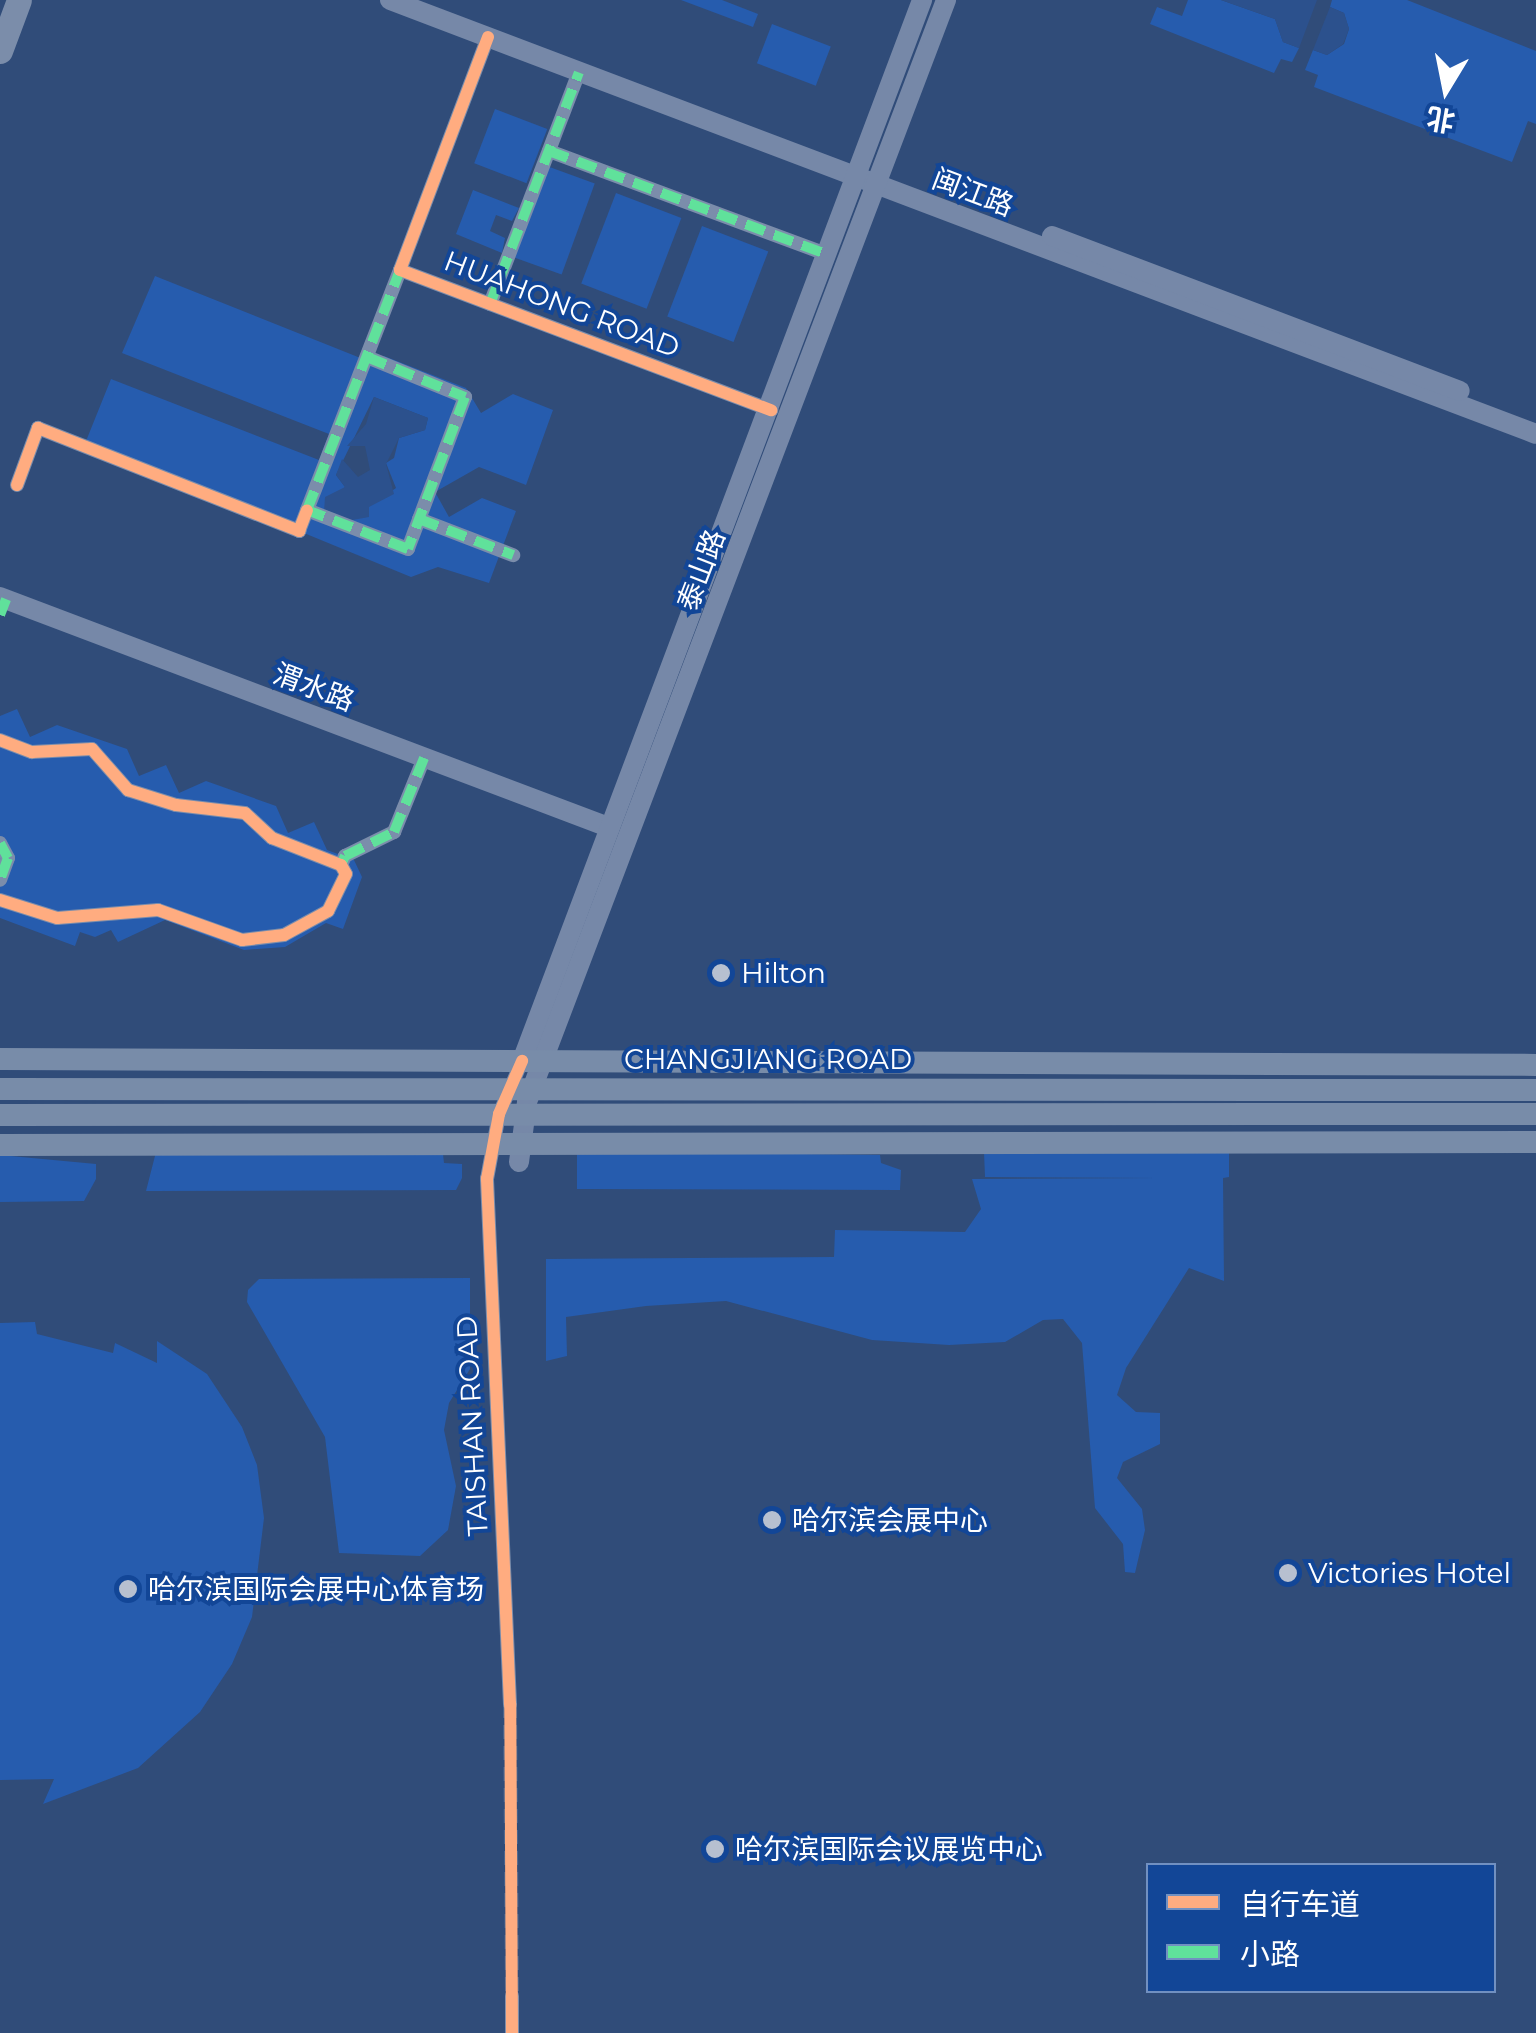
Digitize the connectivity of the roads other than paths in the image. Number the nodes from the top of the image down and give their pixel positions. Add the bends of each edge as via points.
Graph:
1 (19, 0) edge
2 (390, 0) edge
3 (417, 0) edge
4 (922, 0) edge
5 (946, 0) edge
6 (488, 37) junction
7 (0, 51) edge
8 (579, 72) junction
9 (549, 151) junction
10 (866, 174) junction
11 (826, 254) junction
12 (400, 270) junction
13 (490, 304) junction
14 (367, 357) junction
15 (771, 410) junction
16 (1535, 425) edge
17 (17, 486) dead end
18 (308, 510) junction
19 (420, 519) junction
20 (513, 555) dead end
21 (2, 604) edge
22 (0, 740) edge
23 (424, 758) junction
24 (608, 827) junction
25 (0, 844) edge
26 (341, 865) junction
27 (0, 880) edge
28 (0, 900) edge
29 (0, 1059) edge
30 (532, 1060) junction
31 (1534, 1063) edge
32 (0, 1088) edge
33 (521, 1089) junction
34 (1536, 1090) edge
35 (499, 1114) junction
36 (524, 1114) junction
37 (1536, 1114) edge
38 (0, 1115) edge
39 (1529, 1143) edge
40 (0, 1145) edge
41 (491, 1145) junction
42 (519, 1154) junction
43 (510, 1704) tunnel mouth
44 (512, 1996) tunnel mouth
45 (512, 2033) edge

1 - 7 highway
2 - 6 main road, 闽江路
3 - 10 main road, 闽江路
4 - 10 main road, 泰山路
5 - 10 main road, 泰山路
6 - 8 main road, 闽江路
6 - 12 street, HUAHONG ROAD
8 - 9 street
8 - 10 main road, 闽江路
9 - 11 street
9 - 13 street
10 - 11 main road, 泰山路
10 - 16 main road, 闽江路
10 - 30 main road, 泰山路
11 - 15 main road, 泰山路
12 - 13 street, HUAHONG ROAD
12 - 14 street
13 - 15 street, HUAHONG ROAD
14 - 18 street
14 - 19 street via 465,397
15 - 24 main road, 泰山路
17 - 18 street via 38,428 299,531
18 - 19 street via 408,549
19 - 20 street
21 - 23 main road, 渭水路
22 - 26 street via 32,752 92,748 128,790 147,799 246,814 272,838
23 - 24 main road, 渭水路
23 - 26 street via 394,832 345,856
24 - 30 main road, 泰山路
25 - 27 street via 8,858
26 - 28 street via 346,874 328,910 284,934 242,940 158,910 58,918
29 - 30 main road
30 - 31 main road
30 - 33 main road, 泰山路
32 - 33 main road, CHANGJIANG ROAD
33 - 34 main road, CHANGJIANG ROAD
33 - 35 street, 泰山路
33 - 36 main road, 泰山路
35 - 36 main road, CHANGJIANG ROAD
35 - 38 main road, CHANGJIANG ROAD
35 - 41 street, 泰山路
36 - 37 main road, CHANGJIANG ROAD
36 - 42 main road, 泰山路
39 - 42 main road
40 - 41 main road
41 - 42 main road
41 - 43 street, TAISHAN ROAD via 487,1179
44 - 45 street

